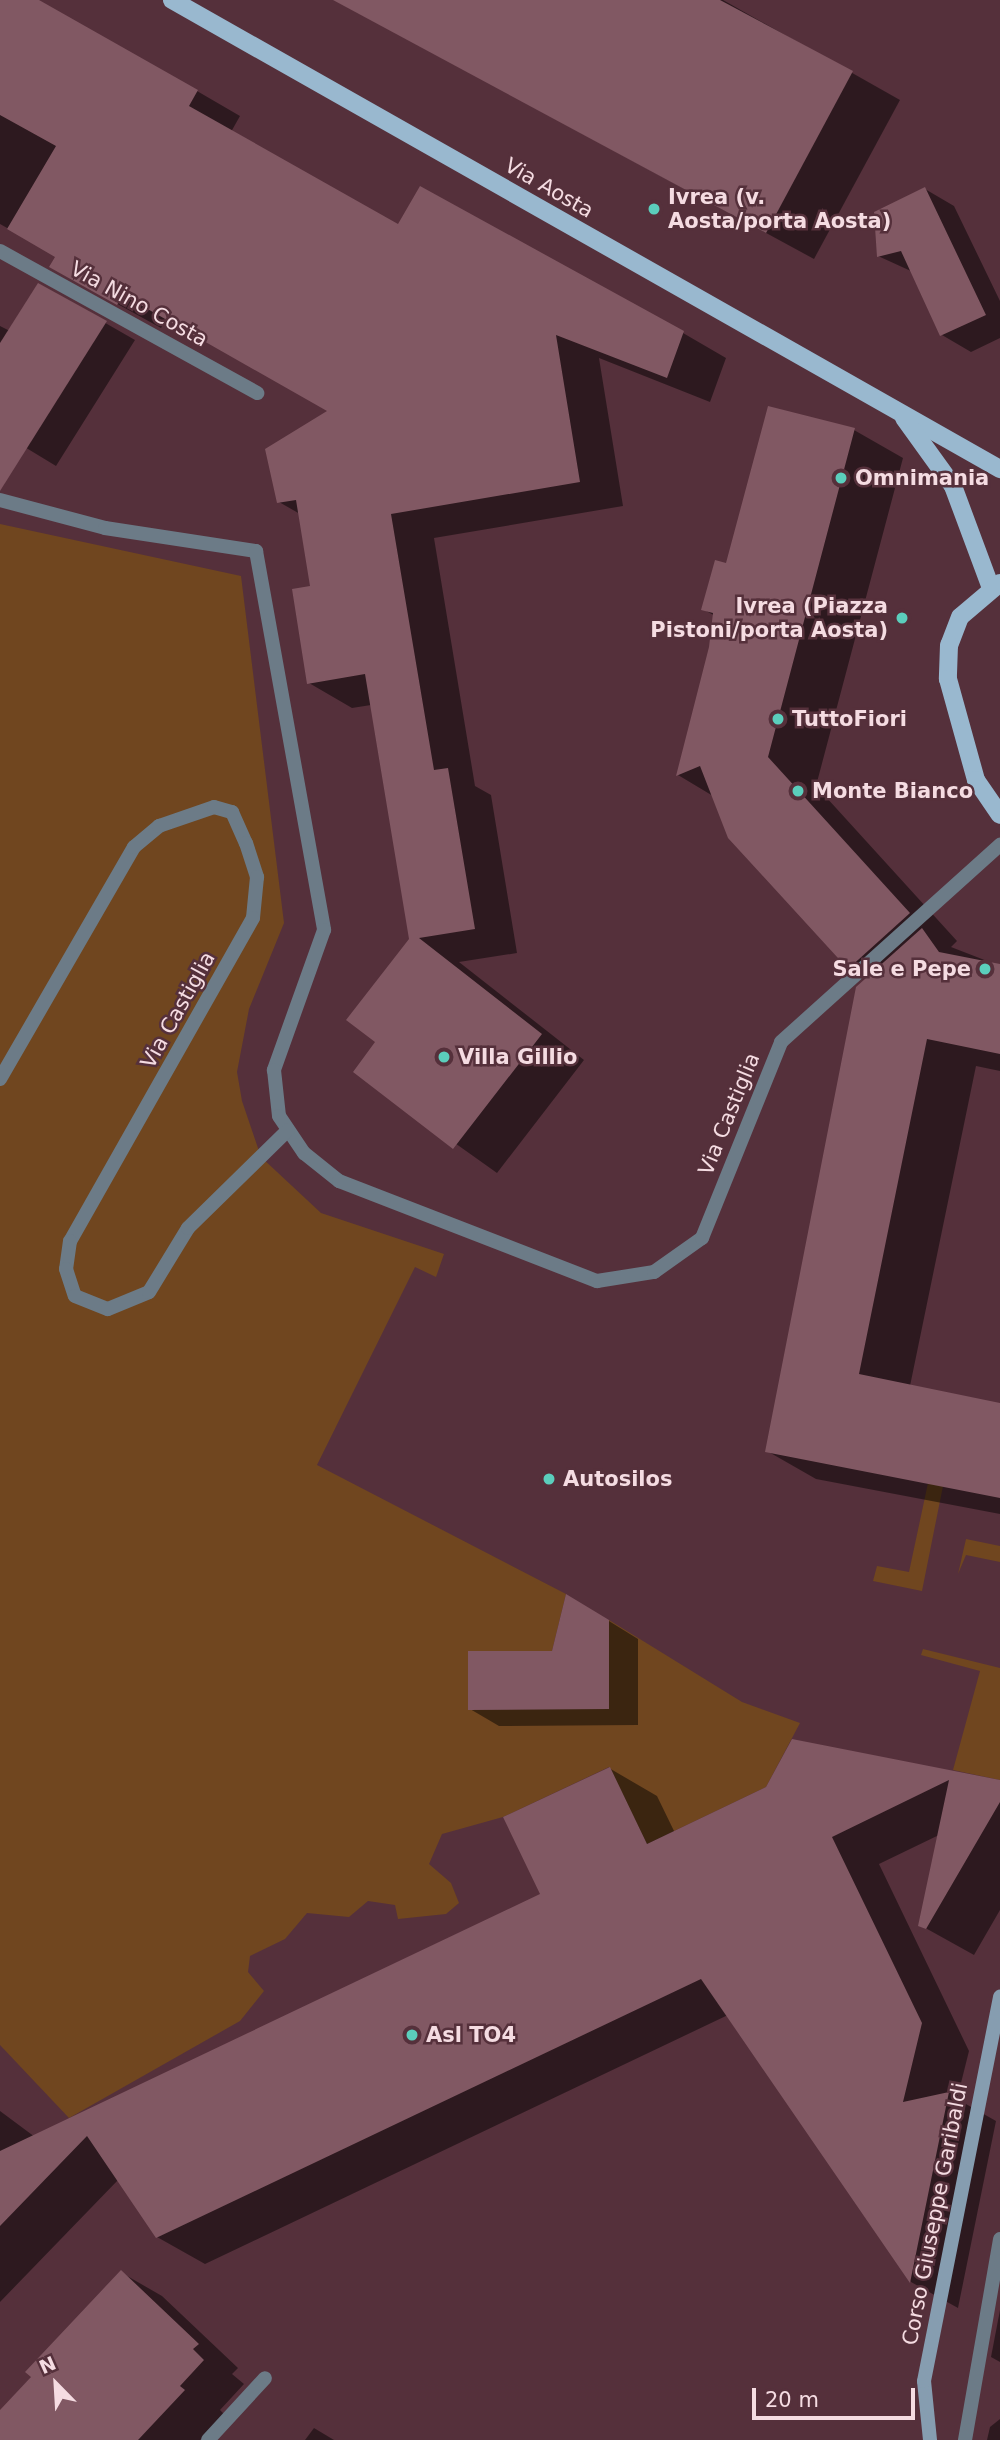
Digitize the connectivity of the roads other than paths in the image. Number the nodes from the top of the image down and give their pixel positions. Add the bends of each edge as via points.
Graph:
1 (172, 0) edge
2 (0, 251) edge
3 (257, 393) dead end
4 (903, 416) junction
5 (1000, 470) edge
6 (0, 500) edge
7 (995, 586) edge
8 (1000, 816) edge
9 (1000, 845) edge
10 (0, 1079) edge
11 (288, 1130) junction
12 (1000, 1996) edge
13 (1000, 2239) edge
14 (265, 2378) dead end
15 (208, 2440) edge
16 (930, 2440) edge
17 (965, 2440) edge

1 - 4 main road, Via Aosta
2 - 3 street, Via Nino Costa
4 - 5 main road, Via Aosta
4 - 7 main road, Via Aosta via 953,486
6 - 11 street, Via Castiglia via 105,528 256,551 324,930 274,1070 279,1116
7 - 8 main road via 960,617 948,645 948,680 976,780
9 - 11 street, Via Castiglia via 781,1042 702,1238 654,1272 597,1281 339,1181 304,1153
10 - 11 street, Via Castiglia via 134,848 159,826 214,807 232,812 246,843 257,877 253,918 70,1241 66,1269 75,1296 108,1309 149,1292 188,1228
12 - 16 main road, Corso Giuseppe Garibaldi via 925,2381
13 - 17 street
14 - 15 street

